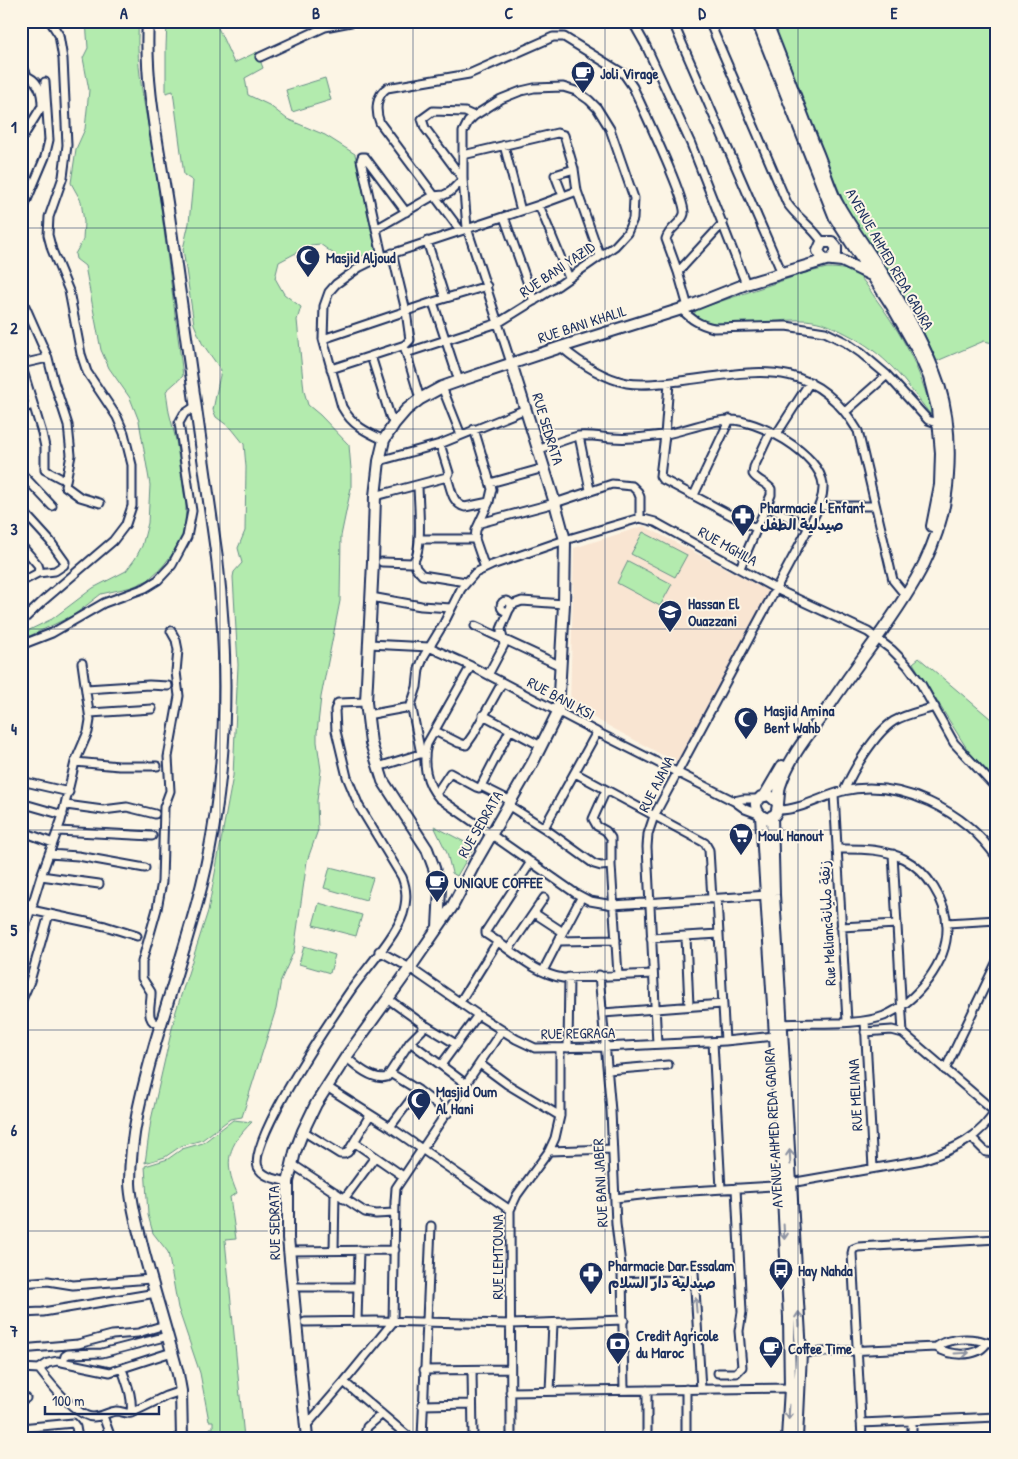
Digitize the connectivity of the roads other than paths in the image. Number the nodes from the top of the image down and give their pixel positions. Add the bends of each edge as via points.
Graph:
1 (50, 21) edge
2 (148, 21) edge
3 (356, 21) edge
4 (632, 21) edge
5 (709, 21) edge
6 (757, 21) edge
7 (766, 21) edge
8 (675, 27) dead end
9 (260, 57) dead end
10 (21, 66) edge
11 (26, 76) junction
12 (45, 82) dead end
13 (21, 86) edge
14 (44, 107) junction
15 (474, 116) junction
16 (21, 140) edge
17 (504, 146) junction
18 (463, 155) junction
19 (574, 169) junction
20 (463, 179) junction
21 (577, 191) junction
22 (432, 196) junction
23 (563, 196) junction
24 (539, 206) junction
25 (521, 211) junction
26 (406, 212) junction
27 (21, 214) edge
28 (504, 217) junction
29 (835, 218) junction
30 (723, 223) junction
31 (376, 229) junction
32 (464, 229) junction
33 (853, 237) junction
34 (427, 241) junction
35 (825, 243) junction
36 (392, 252) junction
37 (382, 256) junction
38 (600, 256) junction
39 (831, 258) junction
40 (808, 266) junction
41 (678, 272) junction
42 (782, 273) junction
43 (873, 276) junction
44 (569, 278) junction
45 (746, 284) junction
46 (487, 286) junction
47 (21, 297) edge
48 (445, 298) junction
49 (534, 301) junction
50 (433, 302) junction
51 (685, 308) junction
52 (406, 311) junction
53 (498, 323) junction
54 (323, 339) junction
55 (446, 340) junction
56 (561, 347) junction
57 (405, 349) junction
58 (371, 356) junction
59 (48, 358) junction
60 (511, 363) junction
61 (21, 364) edge
62 (331, 369) junction
63 (888, 375) junction
64 (459, 381) junction
65 (24, 382) edge
66 (669, 382) junction
67 (810, 382) junction
68 (442, 387) junction
69 (420, 399) junction
70 (33, 405) junction
71 (196, 406) junction
72 (21, 409) edge
73 (526, 409) junction
74 (845, 412) junction
75 (730, 419) junction
76 (394, 424) junction
77 (939, 424) junction
78 (474, 430) junction
79 (773, 434) junction
80 (461, 435) junction
81 (666, 435) junction
82 (579, 436) junction
83 (384, 440) junction
84 (440, 444) junction
85 (538, 450) junction
86 (379, 461) junction
87 (544, 468) junction
88 (21, 473) edge
89 (447, 477) junction
90 (66, 479) junction
91 (490, 483) junction
92 (418, 485) junction
93 (590, 490) junction
94 (694, 495) junction
95 (375, 496) junction
96 (489, 502) junction
97 (555, 502) junction
98 (100, 503) dead end
99 (52, 506) dead end
100 (766, 506) junction
101 (819, 506) junction
102 (875, 506) junction
103 (21, 509) edge
104 (640, 518) junction
105 (480, 523) junction
106 (809, 527) junction
107 (757, 529) junction
108 (419, 539) junction
109 (475, 539) junction
110 (565, 540) junction
111 (21, 545) edge
112 (414, 561) junction
113 (382, 562) dead end
114 (485, 568) junction
115 (740, 568) junction
116 (38, 573) junction
117 (21, 582) edge
118 (466, 582) junction
119 (776, 589) junction
120 (902, 592) junction
121 (371, 597) junction
122 (564, 604) junction
123 (451, 608) junction
124 (21, 622) edge
125 (476, 626) dead end
126 (171, 631) dead end
127 (874, 637) junction
128 (503, 638) junction
129 (369, 644) junction
130 (21, 645) edge
131 (430, 647) junction
132 (82, 663) dead end
133 (471, 666) junction
134 (561, 666) junction
135 (488, 675) junction
136 (502, 683) junction
137 (168, 686) dead end
138 (86, 689) junction
139 (366, 702) junction
140 (935, 707) junction
141 (410, 708) junction
142 (152, 709) dead end
143 (558, 712) junction
144 (90, 713) junction
145 (367, 715) junction
146 (483, 715) junction
147 (510, 730) junction
148 (435, 731) junction
149 (597, 732) junction
150 (541, 746) junction
151 (423, 753) junction
152 (76, 762) junction
153 (157, 766) dead end
154 (378, 767) junction
155 (575, 772) junction
156 (677, 772) junction
157 (21, 780) edge
158 (482, 786) junction
159 (997, 789) edge
160 (606, 790) junction
161 (844, 791) junction
162 (69, 792) junction
163 (436, 794) junction
164 (834, 794) junction
165 (762, 797) junction
166 (734, 801) junction
167 (21, 803) edge
168 (509, 803) junction
169 (66, 804) junction
170 (778, 810) junction
171 (155, 814) dead end
172 (63, 815) junction
173 (760, 815) junction
174 (654, 816) junction
175 (544, 828) junction
176 (21, 831) edge
177 (58, 831) junction
178 (491, 834) junction
179 (152, 836) dead end
180 (53, 843) junction
181 (837, 848) junction
182 (49, 854) junction
183 (893, 854) junction
184 (997, 858) edge
185 (531, 862) junction
186 (611, 865) junction
187 (145, 868) dead end
188 (41, 876) junction
189 (99, 884) dead end
190 (770, 895) junction
191 (544, 898) dead end
192 (582, 898) junction
193 (714, 899) junction
194 (21, 902) edge
195 (649, 903) junction
196 (613, 905) junction
197 (32, 908) junction
198 (534, 912) junction
199 (49, 914) junction
200 (997, 920) edge
201 (947, 923) junction
202 (897, 924) junction
203 (841, 927) junction
204 (438, 928) junction
205 (563, 932) junction
206 (719, 934) junction
207 (137, 936) dead end
208 (686, 937) junction
209 (650, 938) junction
210 (616, 940) junction
211 (21, 941) edge
212 (498, 941) junction
213 (558, 941) junction
214 (509, 950) junction
215 (379, 951) junction
216 (997, 962) edge
217 (410, 968) junction
218 (542, 972) junction
219 (653, 974) junction
220 (599, 975) junction
221 (618, 975) junction
222 (569, 977) junction
223 (388, 999) junction
224 (21, 1002) edge
225 (460, 1002) junction
226 (722, 1004) junction
227 (689, 1006) junction
228 (902, 1006) junction
229 (656, 1009) junction
230 (603, 1013) junction
231 (478, 1015) junction
232 (847, 1021) junction
233 (865, 1021) junction
234 (424, 1024) junction
235 (782, 1024) junction
236 (161, 1025) junction
237 (502, 1030) junction
238 (865, 1032) junction
239 (903, 1033) junction
240 (775, 1036) junction
241 (725, 1041) junction
242 (410, 1042) junction
243 (713, 1042) junction
244 (456, 1044) junction
245 (657, 1044) junction
246 (604, 1047) junction
247 (564, 1048) junction
248 (346, 1057) junction
249 (480, 1064) junction
250 (441, 1065) junction
251 (668, 1065) dead end
252 (608, 1070) junction
253 (945, 1070) junction
254 (390, 1073) junction
255 (466, 1084) junction
256 (327, 1087) junction
257 (418, 1090) junction
258 (996, 1110) edge
259 (448, 1113) junction
260 (370, 1115) junction
261 (560, 1116) junction
262 (390, 1127) junction
263 (303, 1130) junction
264 (972, 1138) junction
265 (354, 1142) junction
266 (612, 1149) junction
267 (422, 1150) junction
268 (549, 1151) junction
269 (997, 1153) edge
270 (375, 1157) junction
271 (292, 1164) junction
272 (873, 1168) junction
273 (403, 1176) junction
274 (288, 1182) junction
275 (786, 1184) junction
276 (736, 1188) junction
277 (720, 1189) junction
278 (335, 1192) junction
279 (344, 1198) junction
280 (615, 1198) junction
281 (510, 1210) junction
282 (394, 1213) junction
283 (431, 1226) dead end
284 (997, 1239) edge
285 (334, 1250) junction
286 (359, 1250) junction
287 (395, 1250) junction
288 (288, 1251) junction
289 (622, 1273) junction
290 (152, 1279) junction
291 (21, 1283) edge
292 (292, 1286) junction
293 (357, 1286) junction
294 (156, 1294) junction
295 (21, 1313) edge
296 (624, 1320) junction
297 (357, 1321) junction
298 (306, 1322) dead end
299 (393, 1322) junction
300 (426, 1323) junction
301 (553, 1323) junction
302 (511, 1324) junction
303 (165, 1325) junction
304 (168, 1336) junction
305 (997, 1343) edge
306 (986, 1344) junction
307 (936, 1347) junction
308 (21, 1350) edge
309 (857, 1350) junction
310 (172, 1352) junction
311 (801, 1353) junction
312 (63, 1362) junction
313 (21, 1368) edge
314 (39, 1369) junction
315 (122, 1369) junction
316 (510, 1369) junction
317 (424, 1370) junction
318 (472, 1370) junction
319 (718, 1373) dead end
320 (344, 1382) junction
321 (795, 1388) junction
322 (686, 1389) junction
323 (701, 1389) junction
324 (624, 1390) junction
325 (646, 1390) junction
326 (181, 1391) junction
327 (550, 1391) junction
328 (510, 1392) junction
329 (472, 1404) junction
330 (422, 1405) junction
331 (131, 1412) junction
332 (382, 1414) junction
333 (103, 1416) junction
334 (997, 1417) edge
335 (912, 1421) junction
336 (862, 1423) junction
337 (306, 1426) junction
338 (21, 1428) edge
339 (78, 1438) edge
340 (111, 1438) edge
341 (182, 1438) edge
342 (307, 1438) edge
343 (364, 1438) edge
344 (410, 1438) edge
345 (422, 1438) edge
346 (473, 1438) edge
347 (511, 1438) edge
348 (647, 1438) edge
349 (686, 1438) edge
350 (787, 1438) edge
351 (797, 1438) edge
352 (862, 1438) edge
353 (912, 1438) edge

1 - 124 street via 59,36 64,59 68,145 63,177 49,217 48,235 69,291 87,372 124,433 132,465 132,506 126,524 113,541
2 - 71 street via 150,87
3 - 9 street via 325,27
4 - 30 street via 659,72
5 - 35 street via 786,203
6 - 29 street, AVENUE AHMED REDA GADIRA
7 - 33 street, AVENUE AHMED REDA GADIRA
8 - 42 street
10 - 11 street
11 - 13 street
11 - 14 street via 37,84
12 - 14 street
14 - 16 street
14 - 27 street via 49,140
15 - 18 street via 463,132
15 - 20 street via 465,112 433,111 422,119 425,128
15 - 38 street, RUE BANI YAZID via 501,99 534,88 563,87 576,91 597,108 610,129 634,198 633,219 627,233
17 - 18 street
17 - 19 street via 560,133 564,135
17 - 25 street
18 - 20 street
19 - 21 street
19 - 23 street via 555,176
20 - 22 street via 450,192
20 - 32 street
21 - 23 street
21 - 38 street
22 - 26 street
22 - 32 street
22 - 41 street via 380,123 378,99 383,91 469,74 553,37 564,37 624,74 633,87 684,211 666,238
23 - 24 street
24 - 25 street
24 - 44 street
25 - 28 street
26 - 31 street
26 - 31 street via 363,156 361,160
28 - 32 street
28 - 49 street
29 - 33 street, AVENUE AHMED REDA GADIRA
29 - 35 street via 835,231
30 - 41 street
30 - 45 street
31 - 37 street
32 - 34 street
32 - 46 street, RUE SEDRATA
33 - 35 street
33 - 39 street, RUE BANI KHALIL via 844,252
33 - 43 street, AVENUE AHMED REDA GADIRA
33 - 127 street, AVENUE AHMED REDA GADIRA via 889,284 925,349 941,395 948,457 943,510 929,555 913,585
34 - 36 street
34 - 48 street
35 - 39 street via 836,247
35 - 39 street via 820,256
35 - 40 street
36 - 37 street
36 - 52 street
37 - 54 street via 360,266 329,292 324,306
38 - 44 street, RUE BANI YAZID
39 - 40 street, RUE BANI KHALIL
39 - 43 street
40 - 42 street, RUE BANI KHALIL
41 - 51 street
42 - 45 street, RUE BANI KHALIL
43 - 77 street, AVENUE AHMED REDA GADIRA via 924,364
44 - 49 street, RUE BANI YAZID
45 - 51 street, RUE BANI KHALIL
46 - 48 street
46 - 53 street, RUE SEDRATA
47 - 59 street
48 - 50 street
49 - 53 street, RUE BANI YAZID
50 - 52 street
50 - 55 street
51 - 56 street, RUE BANI KHALIL
51 - 63 street via 691,319 702,326 786,326 825,332 845,342
52 - 54 street
52 - 57 street via 411,336
53 - 55 street, RUE BANI YAZID
53 - 60 street, RUE SEDRATA
54 - 62 street
55 - 57 street, RUE BANI YAZID
55 - 64 street
56 - 60 street, RUE BANI KHALIL
56 - 66 street via 576,360 615,380 629,384
57 - 58 street, RUE BANI YAZID
57 - 69 street
58 - 62 street, RUE BANI YAZID
58 - 76 street
59 - 61 street
59 - 90 street via 69,432 71,455
60 - 64 street, RUE BANI KHALIL
60 - 73 street, RUE SEDRATA
61 - 65 street
62 - 83 street via 347,416 365,431
63 - 74 street
63 - 77 street via 928,420
64 - 68 street, RUE BANI KHALIL
65 - 70 street
66 - 67 street via 756,371 792,375
66 - 81 street
67 - 74 street
67 - 79 street
68 - 69 street, RUE BANI KHALIL
68 - 80 street
69 - 76 street, RUE BANI KHALIL
70 - 72 street
70 - 90 street via 45,447 45,470
71 - 130 street via 184,414 179,423 192,511 187,537 172,565 163,576 145,588 104,603 52,633
71 - 236 street via 222,612 225,669 223,730 218,792 206,864
73 - 78 street
73 - 85 street, RUE SEDRATA
74 - 102 street via 858,431
75 - 79 street, RUE AJANA via 750,423
75 - 81 street
75 - 94 street
76 - 83 street, RUE BANI KHALIL
77 - 120 street, AVENUE AHMED REDA GADIRA via 941,468 934,518 920,560
78 - 80 street
78 - 91 street
79 - 100 street via 753,474 771,489
79 - 101 street, RUE AJANA via 802,451 819,472 823,486
80 - 84 street
81 - 82 street via 626,439
81 - 94 street via 660,476
82 - 85 street
82 - 93 street
83 - 86 street, RUE BANI KHALIL
84 - 86 street
84 - 89 street via 449,473
85 - 87 street, RUE SEDRATA
86 - 95 street, RUE BANI KHALIL
87 - 91 street
87 - 97 street, RUE SEDRATA
88 - 99 street
89 - 92 street
89 - 96 street via 454,499 461,506
90 - 98 street via 65,485 69,490
91 - 96 street
92 - 95 street
92 - 108 street
93 - 97 street
93 - 104 street via 612,484 632,486 640,497
94 - 107 street
95 - 121 street, RUE BANI KHALIL
96 - 105 street
97 - 105 street
97 - 110 street, RUE SEDRATA
100 - 106 street
100 - 107 street
101 - 102 street
101 - 106 street, RUE AJANA
102 - 120 street via 893,580
103 - 116 street via 65,562 55,571
104 - 110 street
104 - 115 street, RUE MGHILA via 655,522
105 - 109 street
106 - 119 street, RUE AJANA
107 - 115 street
108 - 109 street
108 - 112 street
109 - 114 street
110 - 114 street
110 - 122 street, RUE SEDRATA
111 - 116 street via 38,565
112 - 113 street
112 - 118 street via 422,575
114 - 118 street
115 - 119 street, RUE MGHILA
116 - 117 street
118 - 123 street
119 - 127 street, RUE MGHILA
119 - 156 street, RUE AJANA
120 - 127 street, AVENUE AHMED REDA GADIRA
121 - 123 street
121 - 129 street, RUE BANI KHALIL
122 - 128 street via 522,601 510,608 501,629
122 - 134 street, RUE SEDRATA
123 - 131 street
125 - 128 street
126 - 236 street via 178,650 179,696 168,757 170,791 164,807 162,882 141,975 151,992 150,1016 155,1024
127 - 140 street, RUE MGHILA via 907,665
127 - 165 street, AVENUE AHMED REDA GADIRA via 797,741
127 - 170 street, AVENUE AHMED REDA GADIRA via 790,763 781,784
128 - 134 street
128 - 135 street via 503,648
129 - 131 street, RUE BANI KSI
129 - 139 street, RUE BANI KHALIL
131 - 133 street, RUE BANI KSI
131 - 141 street via 421,662
132 - 138 street
133 - 135 street, RUE BANI KSI
133 - 148 street
134 - 143 street, RUE SEDRATA
135 - 136 street, RUE BANI KSI
136 - 143 street, RUE BANI KSI
136 - 146 street
137 - 138 street
138 - 144 street
139 - 145 street, RUE BANI KHALIL
139 - 215 street via 338,704 335,710 343,763 359,806 406,888 403,914
140 - 159 street, RUE MGHILA via 954,744
140 - 161 street via 888,726 857,765
141 - 145 street
141 - 151 street
142 - 144 street
143 - 149 street, RUE BANI KSI
143 - 150 street, RUE SEDRATA
144 - 152 street via 88,732
145 - 154 street, RUE BANI KHALIL
146 - 147 street
146 - 148 street via 466,745
147 - 150 street
147 - 158 street
148 - 151 street
149 - 155 street
149 - 156 street, RUE BANI KSI
150 - 168 street, RUE SEDRATA
151 - 154 street
151 - 163 street via 429,782
152 - 153 street
152 - 162 street
154 - 204 street, RUE BANI KHALIL via 389,792 427,850 434,868 440,889
155 - 160 street
155 - 175 street
156 - 166 street, RUE BANI KSI
156 - 174 street, RUE AJANA
157 - 162 street
158 - 163 street via 478,788 450,773
158 - 168 street
160 - 174 street
160 - 186 street via 593,819 611,838
161 - 164 street
161 - 184 street via 892,791 933,804 967,825
162 - 169 street
163 - 178 street
164 - 170 street
164 - 181 street, Rue Melianaزنقة مليانة
165 - 166 street
165 - 170 street via 772,797
165 - 173 street via 755,807
166 - 173 street, RUE BANI KSI
167 - 172 street
168 - 175 street
168 - 178 street, RUE SEDRATA
169 - 171 street via 103,810 127,807
169 - 172 street
170 - 173 street via 769,818
170 - 190 street, AVENUE AHMED REDA GADIRA
172 - 177 street
173 - 190 street, AVENUE AHMED REDA GADIRA
174 - 193 street via 708,845
174 - 195 street, RUE AJANA via 646,847
175 - 186 street via 594,864
176 - 180 street
177 - 179 street
177 - 180 street
178 - 185 street
178 - 204 street, RUE SEDRATA
180 - 182 street
181 - 183 street
181 - 203 street, Rue Melianaزنقة مليانة
182 - 187 street
182 - 188 street
183 - 201 street via 916,867 929,880
183 - 202 street
185 - 192 street
185 - 212 street via 486,931
186 - 196 street
188 - 189 street
188 - 197 street
190 - 193 street
190 - 235 street, AVENUE AHMED REDA GADIRA
190 - 240 street, AVENUE AHMED REDA GADIRA
191 - 198 street
192 - 196 street
192 - 205 street
193 - 195 street
193 - 206 street
194 - 197 street
195 - 196 street
195 - 209 street, RUE AJANA
196 - 210 street
197 - 199 street
197 - 211 street
198 - 205 street
198 - 214 street
199 - 207 street
199 - 224 street
200 - 201 street
201 - 228 street via 945,942 934,970
202 - 203 street
202 - 228 street
203 - 232 street, Rue Melianaزنقة مليانة
204 - 217 street, RUE SEDRATA
205 - 213 street
206 - 208 street
206 - 226 street
208 - 209 street
208 - 227 street
209 - 219 street, RUE AJANA
210 - 213 street
210 - 221 street
212 - 214 street
212 - 225 street
213 - 218 street
214 - 218 street
215 - 217 street, RUE REGRAGA
215 - 274 street via 303,1065 259,1151 258,1168 262,1173
216 - 253 street
217 - 223 street, RUE SEDRATA
217 - 225 street, RUE REGRAGA
218 - 222 street
219 - 221 street
219 - 229 street, RUE AJANA
220 - 221 street
220 - 222 street
220 - 230 street, RUE BANI JABER
222 - 247 street, RUE LEMTOUNA
223 - 234 street
223 - 248 street, RUE SEDRATA
225 - 231 street, RUE REGRAGA
226 - 227 street
226 - 241 street
227 - 229 street
228 - 233 street
228 - 239 street
229 - 230 street
229 - 245 street, RUE AJANA
230 - 246 street, RUE BANI JABER
231 - 237 street, RUE REGRAGA
231 - 244 street
232 - 233 street
232 - 235 street
233 - 238 street, RUE MELIANA
234 - 242 street
234 - 244 street
275 -> 235 street, AVENUE AHMED REDA GADIRA
236 - 290 street via 136,1112 130,1166 131,1201
237 - 247 street, RUE REGRAGA via 535,1048
237 - 249 street
238 - 239 street via 892,1030
238 - 272 street, RUE MELIANA
239 - 253 street
240 - 241 street, RUE REGRAGA
240 - 275 street, AVENUE AHMED REDA GADIRA
241 - 243 street, RUE REGRAGA
242 - 250 street
242 - 254 street
243 - 245 street, RUE REGRAGA
243 - 277 street
244 - 250 street
245 - 246 street, RUE REGRAGA
246 - 247 street, RUE REGRAGA
246 - 252 street, RUE BANI JABER
247 - 261 street, RUE LEMTOUNA
248 - 254 street via 378,1077 387,1077
248 - 256 street, RUE SEDRATA
249 - 255 street
249 - 261 street
250 - 255 street
251 - 252 street
252 - 266 street, RUE BANI JABER
253 - 258 street
254 - 257 street
255 - 259 street
256 - 260 street
256 - 263 street, RUE SEDRATA
257 - 259 street
257 - 262 street
258 - 264 street
259 - 267 street
260 - 262 street
260 - 265 street
261 - 268 street, RUE LEMTOUNA
262 - 267 street
263 - 265 street via 342,1155
263 - 271 street, RUE SEDRATA
264 - 269 street via 986,1152
264 - 272 street via 922,1160
265 - 270 street
266 - 268 street
266 - 280 street, RUE BANI JABER
267 - 273 street
267 - 281 street
268 - 281 street, RUE LEMTOUNA
270 - 273 street
270 - 279 street
271 - 274 street, RUE SEDRATA
271 - 278 street
272 - 275 street
273 - 282 street via 395,1194
274 - 288 street, RUE SEDRATA
275 - 276 street
311 -> 275 street, AVENUE AHMED REDA GADIRA
275 -> 321 street, AVENUE AHMED REDA GADIRA via 789,1317
276 - 277 street
276 - 319 street via 742,1367 736,1373
277 - 280 street
278 - 279 street
278 - 285 street
279 - 282 street via 365,1212
280 - 289 street, RUE BANI JABER
281 - 302 street, RUE LEMTOUNA
282 - 287 street
283 - 300 street
284 - 309 street via 854,1248
285 - 286 street
285 - 288 street
286 - 287 street
286 - 293 street
287 - 299 street
288 - 292 street, RUE SEDRATA
289 - 296 street, RUE BANI JABER
323 -> 289 street via 694,1272
290 - 291 street via 78,1285 48,1281
290 - 294 street
292 - 293 street
292 - 337 street, RUE SEDRATA
293 - 297 street
294 - 295 street
294 - 303 street
296 - 301 street
296 - 324 street, RUE BANI JABER
297 - 298 street
297 - 299 street
299 - 300 street
299 - 320 street
300 - 302 street
300 - 317 street
301 - 302 street
301 - 327 street
302 - 316 street, RUE LEMTOUNA
303 - 304 street
303 - 308 street via 78,1344
304 - 310 street
304 - 312 street via 102,1353 68,1354
305 - 306 street
306 - 307 street via 977,1340 961,1340 944,1342
307 -> 306 street via 951,1353 974,1352
307 - 309 street
309 - 311 street
309 - 336 street
310 - 315 street
310 - 326 street
311 - 321 street, AVENUE AHMED REDA GADIRA
312 - 314 street via 48,1363
312 - 315 street via 110,1372
313 - 314 street
314 - 333 street via 84,1416
315 - 331 street via 130,1393
316 - 318 street
316 - 328 street, RUE LEMTOUNA
317 - 318 street
317 - 330 street
318 - 329 street
320 - 332 street
320 - 337 street
321 - 323 street
321 -> 350 street, AVENUE AHMED REDA GADIRA
321 - 351 street, AVENUE AHMED REDA GADIRA
322 - 323 street
322 - 325 street
322 - 349 street
324 - 325 street
324 - 327 street
325 - 348 street
326 - 331 street
326 - 341 street
327 - 328 street
328 - 347 street, RUE LEMTOUNA
329 - 330 street
329 - 346 street
330 - 345 street
331 - 333 street via 115,1411
332 - 343 street via 366,1427
332 - 344 street
333 - 340 street
334 - 335 street
335 - 336 street
335 - 353 street
336 - 352 street
337 - 342 street, RUE SEDRATA
338 - 339 street via 73,1423

